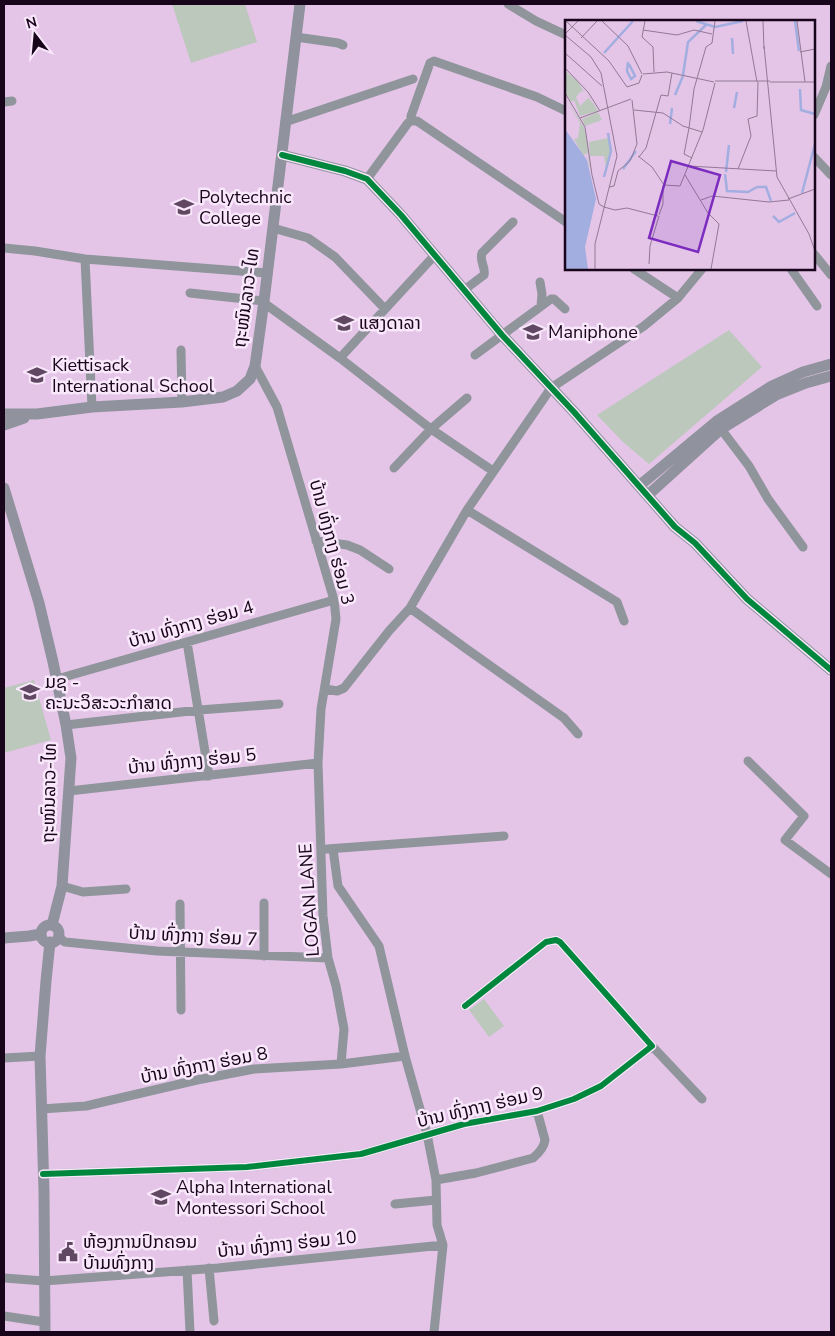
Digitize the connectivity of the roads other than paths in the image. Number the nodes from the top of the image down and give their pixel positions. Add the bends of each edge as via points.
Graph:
1 (300, 4) edge
2 (508, 4) edge
3 (565, 34) edge
4 (296, 37) junction
5 (343, 45) dead end
6 (831, 66) edge
7 (413, 79) dead end
8 (565, 112) edge
9 (815, 113) edge
10 (411, 121) junction
11 (285, 122) junction
12 (282, 155) junction
13 (815, 158) edge
14 (831, 175) edge
15 (367, 178) junction
16 (565, 221) edge
17 (513, 222) dead end
18 (273, 228) junction
19 (4, 248) edge
20 (815, 255) edge
21 (434, 256) junction
22 (85, 259) junction
23 (636, 270) edge
24 (701, 270) edge
25 (792, 270) edge
26 (268, 273) junction
27 (831, 275) edge
28 (540, 282) dead end
29 (464, 290) junction
30 (190, 294) dead end
31 (678, 298) junction
32 (264, 302) junction
33 (541, 306) junction
34 (817, 306) dead end
35 (385, 309) junction
36 (565, 309) dead end
37 (502, 335) junction
38 (181, 350) dead end
39 (475, 355) dead end
40 (340, 358) junction
41 (831, 364) edge
42 (255, 366) junction
43 (831, 376) edge
44 (551, 388) junction
45 (467, 398) dead end
46 (182, 402) junction
47 (92, 407) junction
48 (4, 414) edge
49 (38, 414) junction
50 (4, 424) edge
51 (431, 429) junction
52 (721, 429) junction
53 (394, 468) dead end
54 (493, 471) junction
55 (639, 486) junction
56 (4, 488) edge
57 (648, 496) junction
58 (467, 510) junction
59 (316, 541) junction
60 (803, 548) dead end
61 (389, 569) dead end
62 (334, 600) junction
63 (410, 608) junction
64 (624, 622) dead end
65 (188, 642) junction
66 (831, 670) edge
67 (58, 679) junction
68 (326, 688) junction
69 (279, 704) dead end
70 (199, 710) junction
71 (66, 726) junction
72 (578, 734) dead end
73 (748, 762) dead end
74 (318, 763) junction
75 (209, 776) junction
76 (69, 791) junction
77 (504, 836) dead end
78 (321, 849) junction
79 (333, 849) junction
80 (831, 874) edge
81 (62, 886) junction
82 (126, 889) dead end
83 (264, 902) dead end
84 (180, 904) dead end
85 (52, 925) junction
86 (41, 934) junction
87 (4, 938) edge
88 (54, 940) junction
89 (180, 952) junction
90 (264, 956) junction
91 (328, 958) junction
92 (465, 1006) dead end
93 (181, 1010) dead end
94 (652, 1046) junction
95 (40, 1056) junction
96 (405, 1056) junction
97 (4, 1058) edge
98 (341, 1064) junction
99 (702, 1099) dead end
100 (41, 1110) junction
101 (537, 1111) junction
102 (427, 1134) junction
103 (43, 1174) junction
104 (436, 1180) junction
105 (436, 1200) junction
106 (396, 1204) dead end
107 (444, 1245) junction
108 (209, 1268) junction
109 (187, 1270) junction
110 (4, 1278) edge
111 (44, 1281) junction
112 (4, 1316) edge
113 (214, 1321) dead end
114 (45, 1327) edge
115 (190, 1332) edge
116 (434, 1332) edge

1 - 4 street, ຖະໜົນລາວ-ໄທ
2 - 3 street
4 - 5 street
4 - 11 street, ຖະໜົນລາວ-ໄທ
6 - 9 street
7 - 11 street
8 - 10 street via 536,97 434,61 430,63
10 - 15 street
10 - 16 street via 420,122
11 - 12 street, ຖະໜົນລາວ-ໄທ
12 - 15 street
12 - 18 street, ຖະໜົນລາວ-ໄທ
13 - 14 street
15 - 21 street
17 - 29 street via 482,253 484,275
18 - 26 street, ຖະໜົນລາວ-ໄທ
18 - 35 street via 308,238 335,257
19 - 22 street
20 - 27 street
21 - 29 street
21 - 35 street
22 - 26 street
22 - 47 street
23 - 31 street
24 - 31 street
25 - 34 street
26 - 32 street, ຖະໜົນລາວ-ໄທ
28 - 33 street
29 - 37 street
30 - 32 street
31 - 44 street via 644,326
32 - 40 street
32 - 42 street, ຖະໜົນລາວ-ໄທ
33 - 36 street via 551,298
33 - 37 street
35 - 40 street
37 - 39 street
37 - 44 street
38 - 46 street
40 - 51 street
41 - 55 street via 804,372 764,391 717,421
42 - 46 street, ຖະໜົນລາວ-ໄທ via 250,379 237,391 223,397
42 - 59 street, ບ້ານ ທົ່ງກາງ ຮ່ອມ 3 via 277,407
43 - 52 street via 776,395
44 - 54 street
44 - 55 street
45 - 51 street
46 - 47 street, ຖະໜົນລາວ-ໄທ
47 - 49 street, ຖະໜົນລາວ-ໄທ
48 - 49 street, ຖະໜົນລາວ-ໄທ
49 - 50 street, ຖະໜົນລາວ-ໄທ
51 - 53 street
51 - 54 street
52 - 57 street
52 - 60 street
54 - 58 street
55 - 57 street
56 - 67 street, ຖະໜົນລາວ-ໄທ
57 - 66 street via 747,599
58 - 63 street
58 - 64 street via 617,602
59 - 61 street via 347,545
59 - 62 street, ບ້ານ ທົ່ງກາງ ຮ່ອມ 3
62 - 65 street, ບ້ານ ທົ່ງກາງ ຮ່ອມ 4
62 - 68 street, ບ້ານ ທົ່ງກາງ ຮ່ອມ 3 via 336,619
63 - 68 street via 344,688 337,691
63 - 72 street via 564,718
65 - 67 street, ບ້ານ ທົ່ງກາງ ຮ່ອມ 4
65 - 70 street
67 - 71 street, ຖະໜົນລາວ-ໄທ
68 - 74 street, ບ້ານ ທົ່ງກາງ ຮ່ອມ 3 via 321,709
69 - 70 street
70 - 71 street
70 - 75 street
71 - 76 street, ຖະໜົນລາວ-ໄທ via 71,758
73 - 80 street via 804,816 785,840
74 - 75 street, ບ້ານ ທົ່ງກາງ ຮ່ອມ 5
74 - 78 street, LOGAN LANE
75 - 76 street, ບ້ານ ທົ່ງກາງ ຮ່ອມ 5
76 - 81 street, ຖະໜົນລາວ-ໄທ
77 - 79 street
78 - 79 street
78 - 91 street, LOGAN LANE
79 - 96 street via 338,886 379,946
81 - 82 street via 83,892
81 - 85 street, ຖະໜົນລາວ-ໄທ
83 - 90 street
84 - 89 street
85 - 86 street via 44,927
85 - 88 street via 58,930
86 - 87 street
86 - 88 street via 45,941
88 - 89 street, ບ້ານ ທົ່ງກາງ ຮ່ອມ 7
88 - 95 street via 46,981
89 - 90 street, ບ້ານ ທົ່ງກາງ ຮ່ອມ 7
89 - 93 street
90 - 91 street, ບ້ານ ທົ່ງກາງ ຮ່ອມ 7
91 - 98 street, LOGAN LANE via 344,1029
92 - 94 street via 546,942 556,940
94 - 99 street
94 - 101 street, ບ້ານ ທົ່ງກາງ ຮ່ອມ 9 via 601,1086
95 - 97 street
95 - 100 street
96 - 98 street, ບ້ານ ທົ່ງກາງ ຮ່ອມ 8
96 - 102 street
98 - 100 street, ບ້ານ ທົ່ງກາງ ຮ່ອມ 8 via 254,1069 86,1106
100 - 103 street
101 - 102 street, ບ້ານ ທົ່ງກາງ ຮ່ອມ 9
101 - 104 street via 545,1140 533,1158
102 - 103 street, ບ້ານ ທົ່ງກາງ ຮ່ອມ 9 via 361,1154 247,1167
102 - 104 street
103 - 111 street
104 - 105 street
105 - 106 street
105 - 107 street via 437,1225
107 - 108 street, ບ້ານ ທົ່ງກາງ ຮ່ອມ 10
107 - 116 street
108 - 109 street, ບ້ານ ທົ່ງກາງ ຮ່ອມ 10
108 - 113 street
109 - 111 street, ບ້ານ ທົ່ງກາງ ຮ່ອມ 10
109 - 115 street
110 - 111 street, ບ້ານ ທົ່ງກາງ ຮ່ອມ 10
111 - 114 street
112 - 114 street

